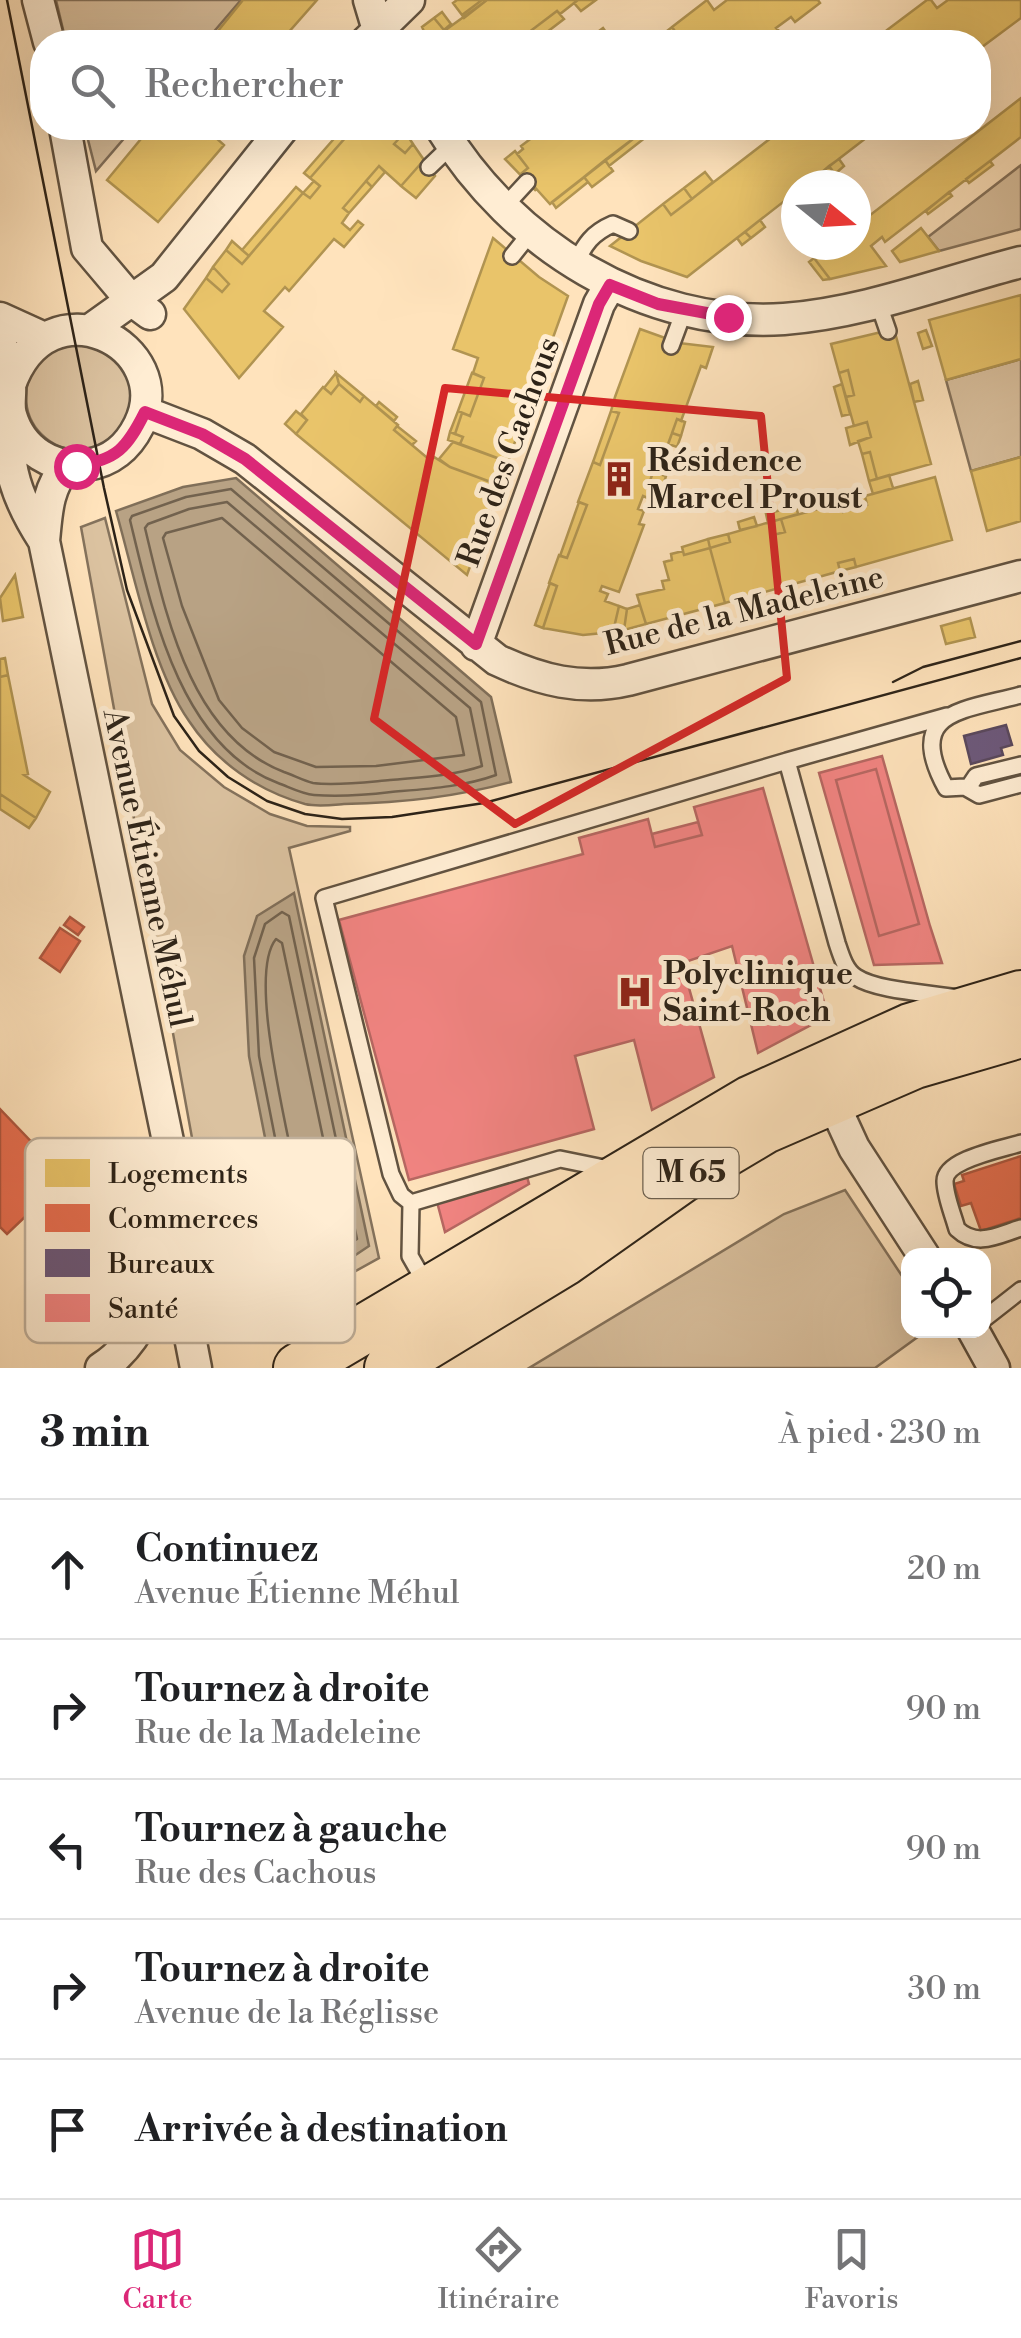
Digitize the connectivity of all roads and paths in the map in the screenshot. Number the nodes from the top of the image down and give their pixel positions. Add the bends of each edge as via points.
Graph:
1 (38, 0) edge
2 (369, 0) edge
3 (409, 0) edge
4 (46, 30) edge
5 (375, 30) edge
6 (384, 30) edge
7 (67, 140) edge
8 (273, 140) edge
9 (445, 140) edge
10 (454, 140) edge
11 (429, 167) dead end
12 (527, 182) dead end
13 (504, 207) junction
14 (532, 231) junction
15 (629, 231) dead end
16 (512, 256) dead end
17 (1021, 262) edge
18 (575, 264) junction
19 (610, 285) junction
20 (140, 307) junction
21 (684, 311) junction
22 (0, 318) edge
23 (90, 330) junction
24 (44, 338) junction
25 (0, 340) edge
26 (672, 346) dead end
27 (135, 360) junction
28 (10, 385) junction
29 (145, 412) junction
30 (11, 416) junction
31 (66, 466) junction
32 (44, 541) junction
33 (1021, 576) edge
34 (476, 644) junction
35 (1021, 695) edge
36 (947, 716) junction
37 (787, 761) junction
38 (1021, 765) edge
39 (1021, 784) edge
40 (968, 788) junction
41 (1009, 1010) edge
42 (830, 1098) junction
43 (167, 1138) edge
44 (1021, 1143) edge
45 (656, 1155) junction
46 (411, 1203) junction
47 (1021, 1228) edge
48 (919, 1248) edge
49 (429, 1290) junction
50 (1021, 1290) edge
51 (991, 1314) edge
52 (355, 1334) edge
53 (977, 1338) edge
54 (191, 1343) edge
55 (340, 1343) edge
56 (196, 1368) edge
57 (298, 1368) edge
58 (388, 1368) edge
59 (994, 1368) edge

1 - 4 street
2 - 5 street
3 - 6 street
7 - 20 street via 87,248
8 - 20 street
9 - 11 lane
10 - 13 street
12 - 13 lane
13 - 14 street
14 - 16 lane
14 - 18 street
15 - 18 lane via 613,224 600,229
17 - 21 street via 883,316
18 - 19 street
19 - 21 street
19 - 34 street, Rue des Cachous
20 - 23 street
20 - 27 street
21 - 26 lane
22 - 24 street
23 - 24 street
23 - 27 street
24 - 28 street via 16,366
25 - 28 street, Avenue Étienne Méhul
27 - 29 street via 144,380
28 - 30 street, Avenue Étienne Méhul
29 - 31 street via 117,454
29 - 34 street, Rue de la Madeleine via 245,459
30 - 31 street via 31,449
30 - 32 street, Avenue Étienne Méhul via 10,469
31 - 32 street, Avenue Étienne Méhul via 47,501
32 - 43 street, Avenue Étienne Méhul
33 - 34 street, Rue de la Madeleine via 616,683 562,683 530,675
35 - 36 lane
36 - 37 lane
36 - 40 lane via 929,741 934,766 946,788
37 - 41 lane via 842,960 853,976
37 - 46 lane via 324,898 390,1174
38 - 40 lane via 976,776
39 - 40 lane via 979,795
41 - 42 main road, M 65 via 915,1064
41 - 45 main road, M 65 via 910,1028 751,1100
42 - 48 street
42 - 58 main road, M 65 via 681,1179 565,1260
44 - 47 lane via 960,1162 945,1183 962,1234 981,1240
45 - 46 lane via 603,1169 560,1159
45 - 49 main road, M 65
46 - 49 lane via 410,1256
49 - 52 main road, M 65
50 - 51 lane
53 - 59 street
54 - 56 street, Avenue Étienne Méhul
55 - 57 main road, M 65

